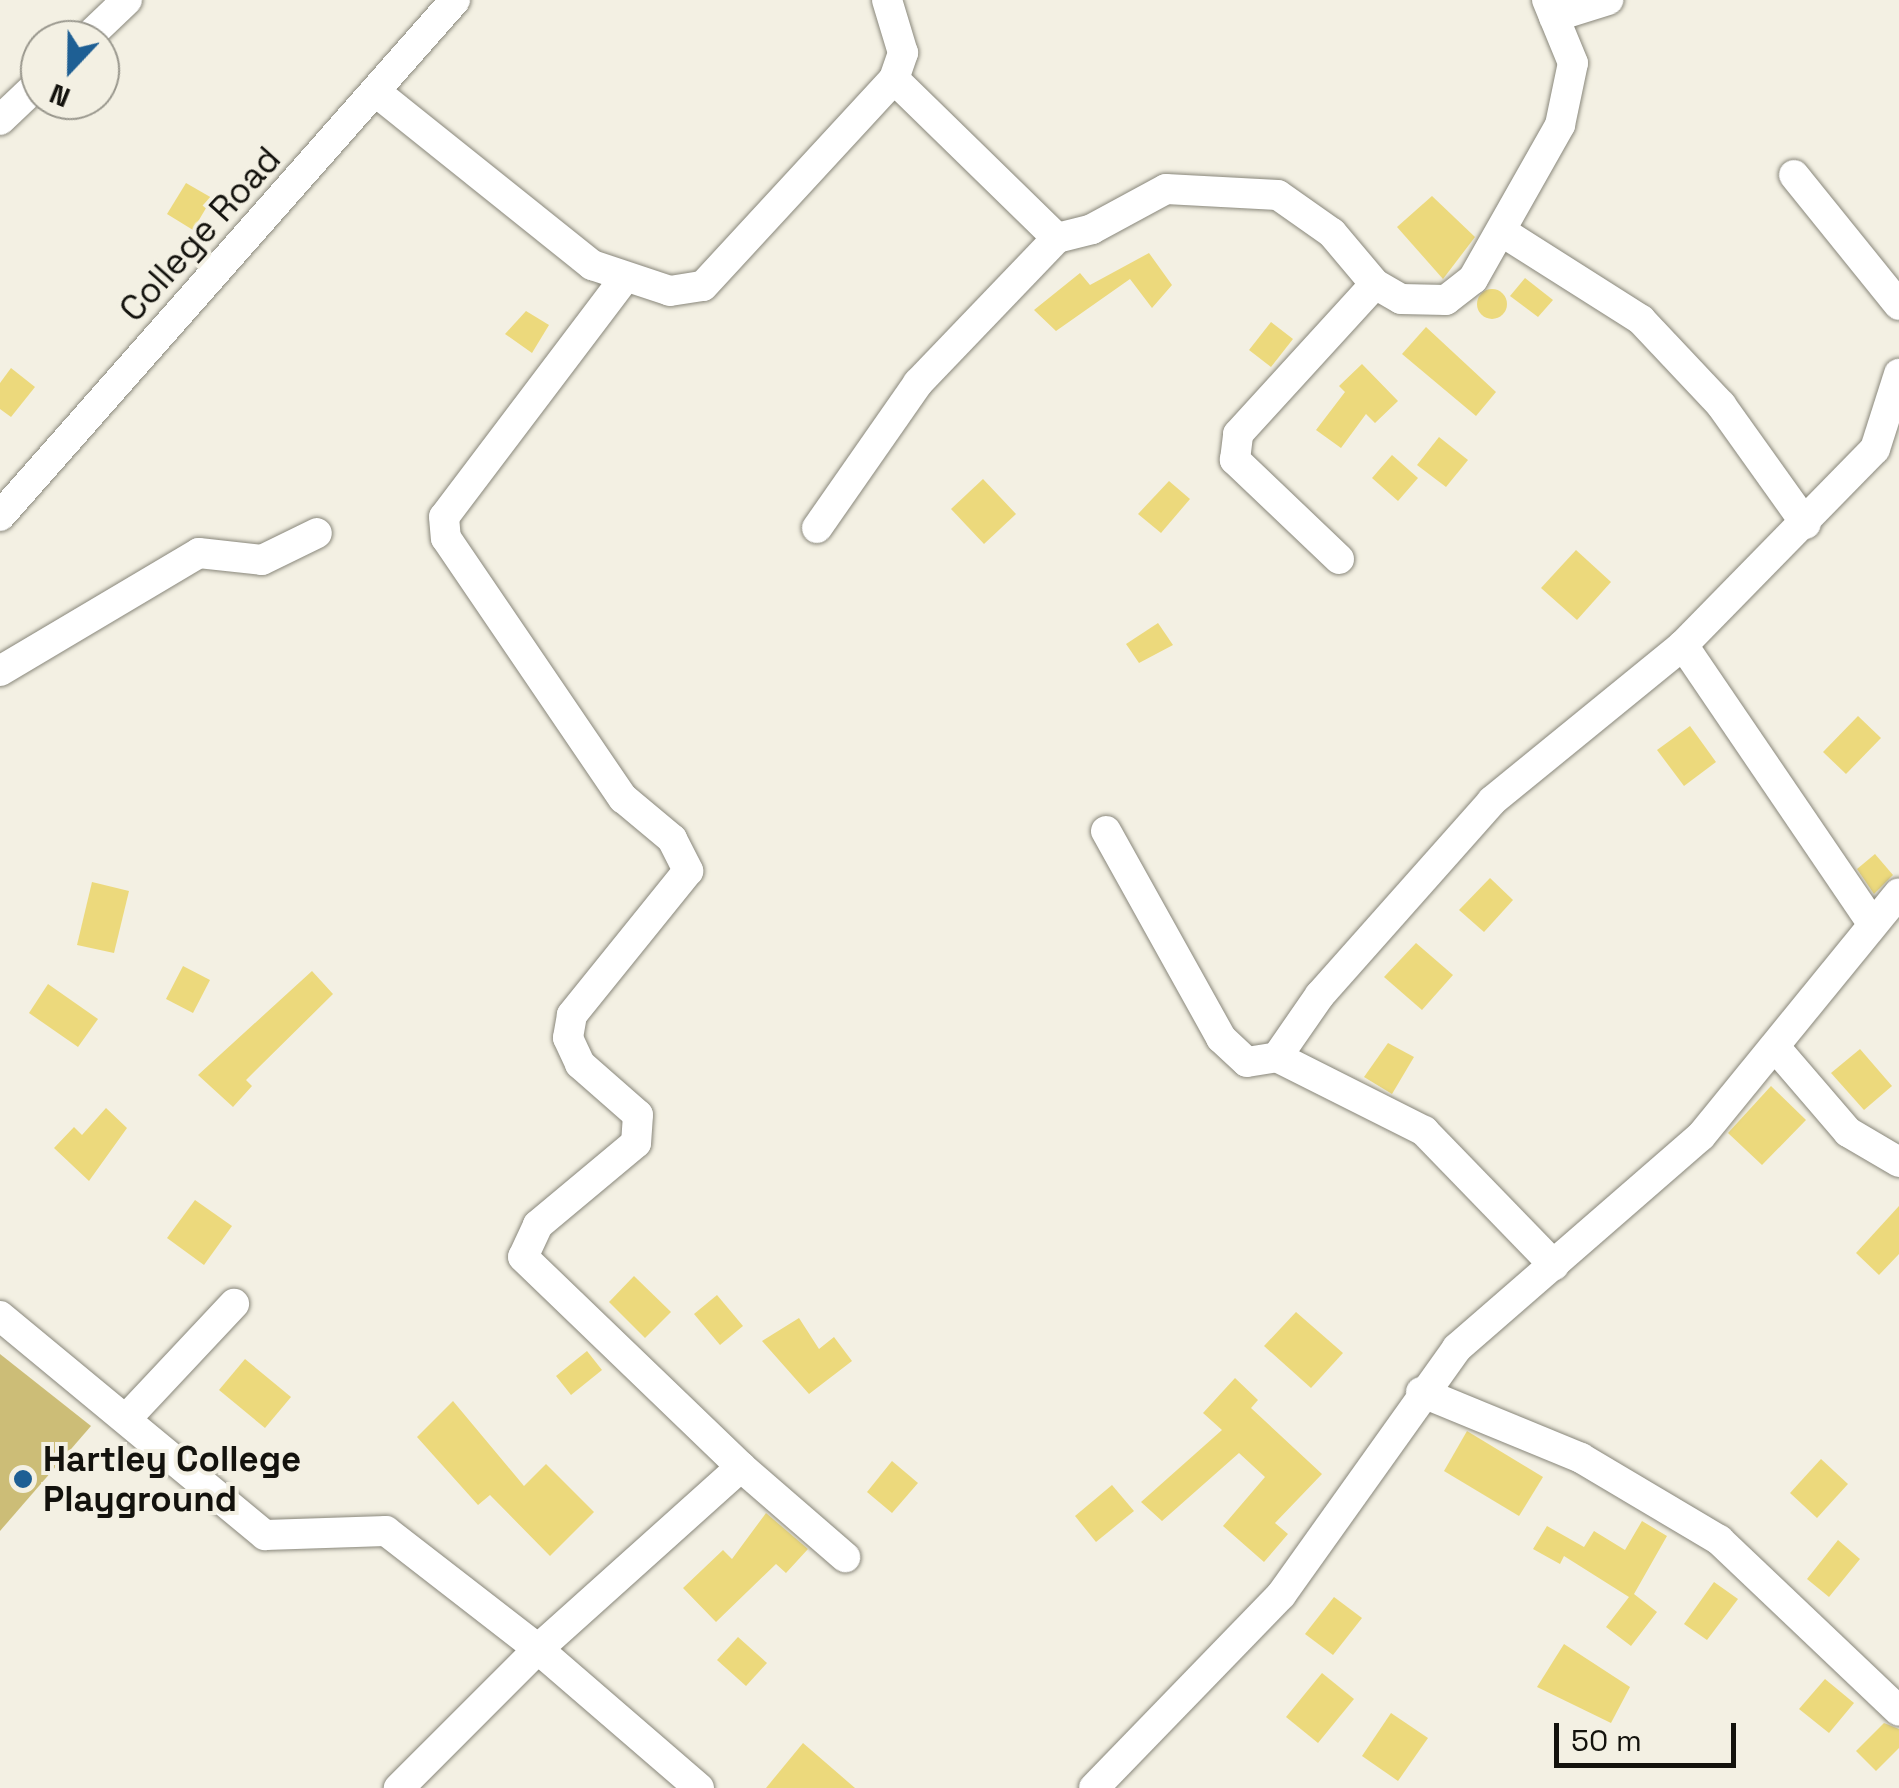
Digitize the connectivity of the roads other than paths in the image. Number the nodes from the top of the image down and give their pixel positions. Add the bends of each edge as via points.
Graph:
1 (127, 0) edge
2 (455, 0) edge
3 (887, 0) edge
4 (1608, 0) edge
5 (1550, 9) edge
6 (106, 20) edge
7 (894, 80) junction
8 (376, 92) junction
9 (20, 101) edge
10 (0, 120) edge
11 (1794, 174) dead end
12 (1501, 231) junction
13 (1057, 238) junction
14 (624, 279) junction
15 (1374, 284) junction
16 (1899, 305) edge
17 (1899, 374) edge
18 (0, 516) edge
19 (1806, 524) junction
20 (817, 528) dead end
21 (317, 533) dead end
22 (1338, 558) dead end
23 (1683, 645) junction
24 (0, 671) edge
25 (1106, 831) dead end
26 (1899, 892) edge
27 (1871, 922) junction
28 (1775, 1047) junction
29 (1277, 1057) junction
30 (1899, 1162) edge
31 (1554, 1264) junction
32 (234, 1304) dead end
33 (0, 1316) edge
34 (1421, 1392) junction
35 (126, 1419) junction
36 (741, 1467) junction
37 (845, 1557) dead end
38 (538, 1649) junction
39 (1899, 1710) edge
40 (399, 1788) edge
41 (700, 1788) edge
42 (1094, 1788) edge

1 - 6 street
2 - 8 street, College Road
3 - 7 street via 903,53
4 - 5 street
5 - 12 street via 1573,63 1572,84 1560,124
7 - 13 street
7 - 14 street via 703,286 670,291
8 - 14 street via 592,265
8 - 18 street, College Road
9 - 10 street
11 - 16 street
12 - 15 street via 1473,279 1446,300 1402,298
12 - 19 street via 1641,320 1721,405
13 - 15 street via 1092,229 1166,189 1278,195 1332,233
13 - 20 street via 918,383
14 - 36 street via 444,517 446,538 622,798 672,839 688,871 572,1015 568,1038 580,1064 638,1116 636,1143 538,1225 523,1258
15 - 22 street via 1238,434 1235,460
17 - 19 street via 1875,449
19 - 23 street
21 - 24 street via 262,560 200,553
23 - 27 street
23 - 29 street via 1492,802 1320,995
25 - 29 street via 1220,1038 1247,1062
26 - 27 street
27 - 28 street
28 - 30 street via 1848,1132
28 - 31 street via 1701,1136
29 - 31 street via 1424,1131
31 - 34 street via 1456,1348
32 - 35 street
33 - 35 street
34 - 39 street via 1581,1458 1718,1540
34 - 42 street via 1281,1595
35 - 38 street via 265,1534 386,1531
36 - 37 street
36 - 38 street
38 - 40 street
38 - 41 street

